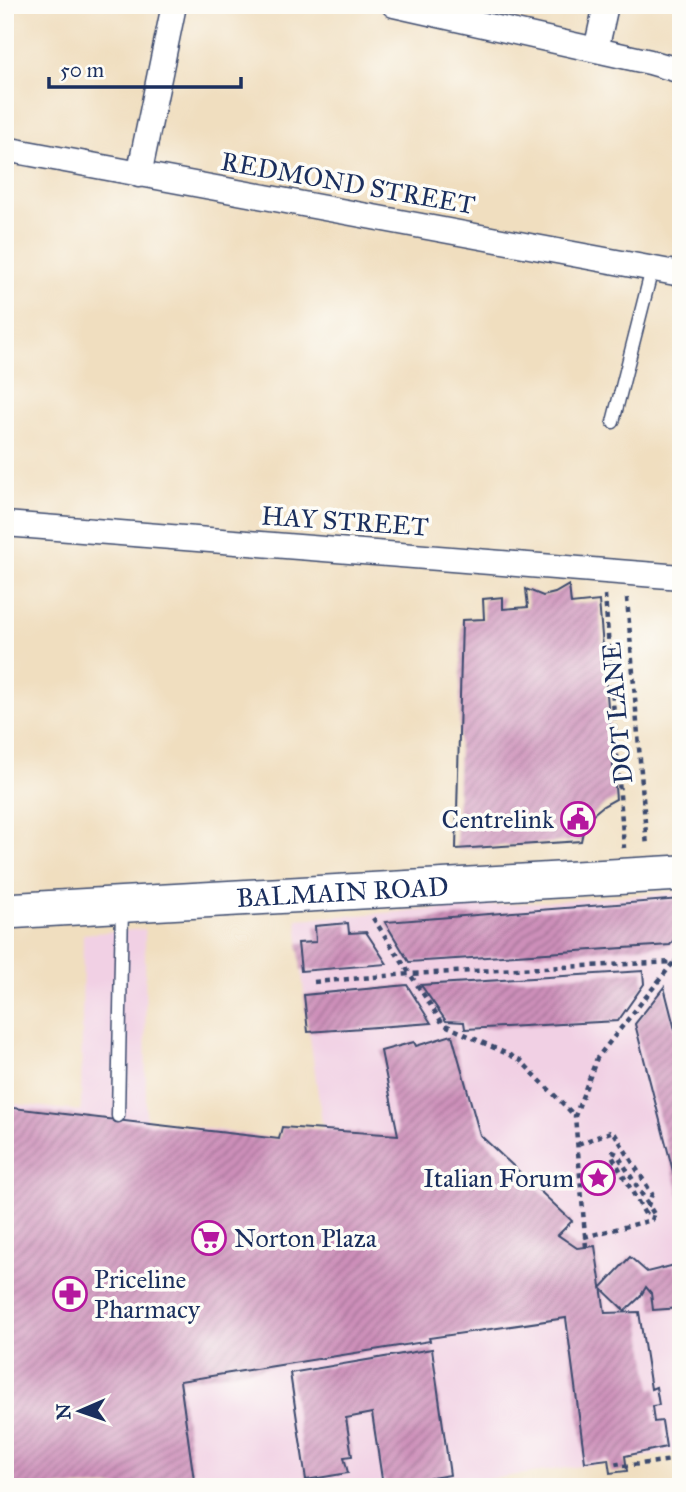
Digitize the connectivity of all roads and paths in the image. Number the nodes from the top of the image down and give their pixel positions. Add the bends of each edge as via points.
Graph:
1 (174, 5) edge
2 (394, 5) edge
3 (606, 5) edge
4 (596, 50) junction
5 (681, 71) edge
6 (5, 149) edge
7 (139, 175) junction
8 (652, 269) junction
9 (681, 274) edge
10 (613, 422) dead end
11 (5, 524) edge
12 (575, 568) junction
13 (624, 572) junction
14 (681, 577) edge
15 (636, 864) junction
16 (681, 873) edge
17 (355, 891) junction
18 (122, 904) junction
19 (5, 911) edge
20 (681, 953) edge
21 (674, 961) junction
22 (409, 974) junction
23 (314, 982) dead end
24 (681, 986) edge
25 (118, 1116) dead end
26 (575, 1116) junction
27 (577, 1144) junction
28 (584, 1237) junction
29 (586, 1247) dead end
30 (681, 1459) edge
31 (617, 1461) dead end

1 - 7 street
2 - 4 street
3 - 4 street
4 - 5 street
6 - 7 street, REDMOND STREET
7 - 8 street, REDMOND STREET
8 - 9 street, REDMOND STREET
8 - 10 lane
11 - 12 street, HAY STREET
12 - 13 street, HAY STREET
12 - 15 path via 577,590 605,592
13 - 14 street, HAY STREET
13 - 15 path, DOT LANE
15 - 16 main road, BALMAIN ROAD
15 - 17 main road, BALMAIN ROAD
17 - 18 main road, BALMAIN ROAD
17 - 22 path
18 - 19 main road, BALMAIN ROAD
18 - 25 lane
20 - 21 path
21 - 22 path
21 - 24 path
21 - 26 path via 597,1058
22 - 23 path
22 - 26 path via 443,1024 520,1060
26 - 27 path
27 - 28 path
27 - 28 path, bridge via 613,1131 652,1194 645,1214 612,1156 617,1154 654,1214 652,1220
28 - 29 path
30 - 31 path via 623,1466

